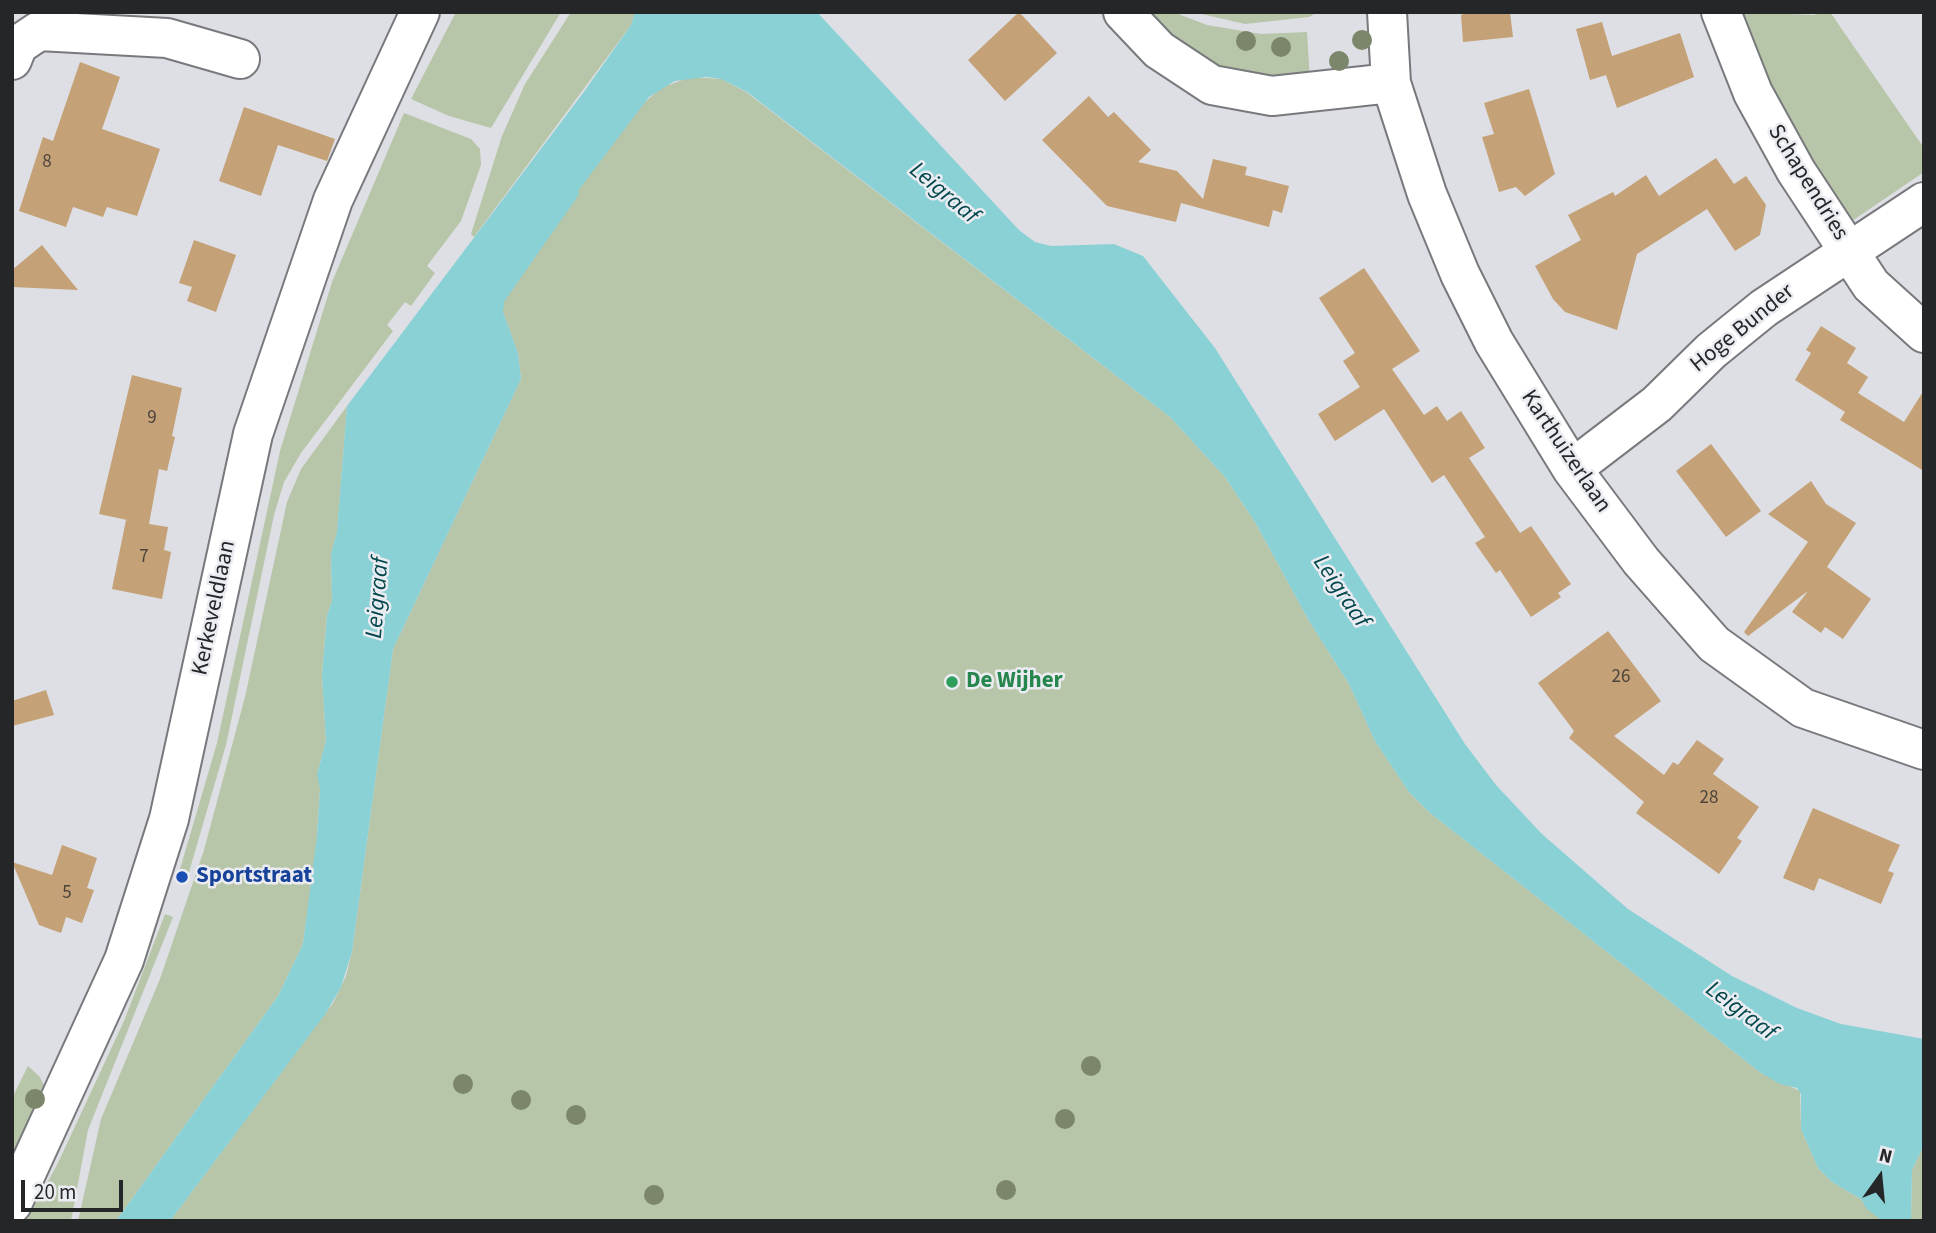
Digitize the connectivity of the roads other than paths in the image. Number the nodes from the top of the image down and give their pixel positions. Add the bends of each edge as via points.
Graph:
1 (420, 12) edge
2 (1123, 12) edge
3 (1387, 12) edge
4 (1721, 12) edge
5 (12, 60) edge
6 (240, 60) dead end
7 (1391, 83) junction
8 (1924, 202) edge
9 (1849, 252) junction
10 (1924, 333) edge
11 (1572, 469) junction
12 (1924, 750) edge
13 (12, 1204) edge

1 - 13 street, Kerkeveldlaan via 333,200 253,434 169,819 124,960
2 - 7 street via 1159,50 1212,85 1272,96
3 - 7 street, Karthuizerlaan
4 - 9 street, Schapendries via 1753,93 1796,171
5 - 6 street via 18,45 39,31 167,38
7 - 11 street, Karthuizerlaan via 1427,194 1460,274 1494,342
8 - 9 street, Hoge Bunder
9 - 10 street, Schapendries via 1871,285
9 - 11 street, Hoge Bunder via 1764,308 1657,404
11 - 12 street, Karthuizerlaan via 1641,561 1714,644 1803,708

